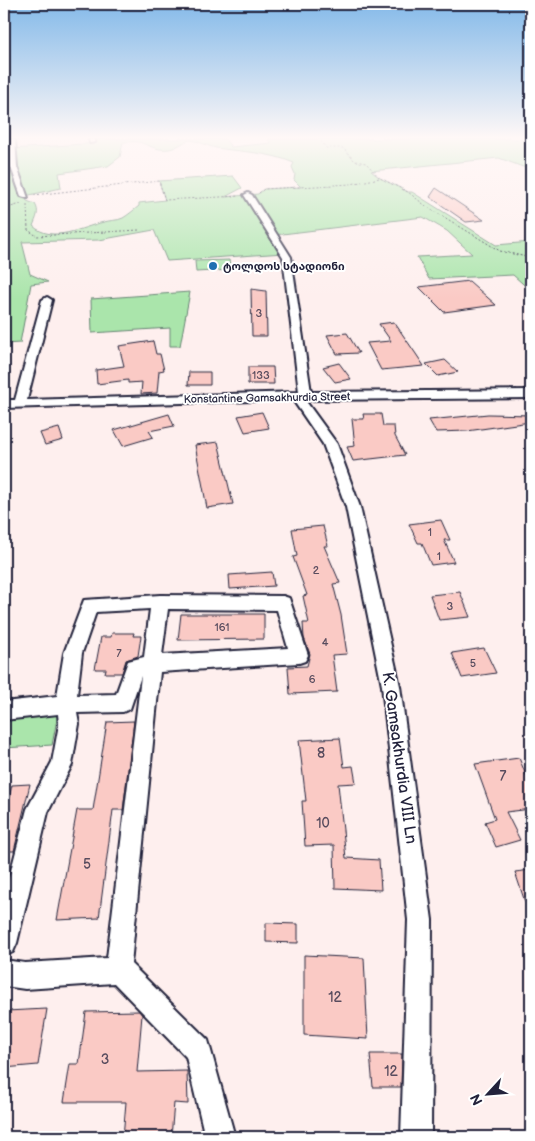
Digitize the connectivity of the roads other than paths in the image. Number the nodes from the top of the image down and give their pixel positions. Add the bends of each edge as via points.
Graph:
1 (24, 192) edge
2 (248, 195) road end
3 (25, 196) road end
4 (47, 300) dead end
5 (531, 394) edge
6 (301, 396) junction
7 (4, 404) edge
8 (20, 404) junction
9 (160, 602) junction
10 (152, 664) junction
11 (66, 704) junction
12 (4, 711) edge
13 (4, 943) edge
14 (118, 970) junction
15 (4, 973) edge
16 (220, 1137) edge
17 (416, 1137) edge

1 - 3 street
2 - 6 street via 287,257
4 - 8 street
5 - 6 street, Konstantine Gamsakhurdia Street
6 - 8 street, Konstantine Gamsakhurdia Street
6 - 17 street, K. Gamsakhurdia VIII Ln via 330,444 353,507 392,686 420,920
7 - 8 street, Konstantine Gamsakhurdia Street
9 - 10 street
9 - 10 street via 283,603 299,655
9 - 11 street via 90,605 73,653
10 - 11 street via 135,667 123,703
10 - 14 street
11 - 12 street
11 - 13 street via 68,724 62,765 38,809
14 - 15 street via 25,976
14 - 16 street via 198,1050

